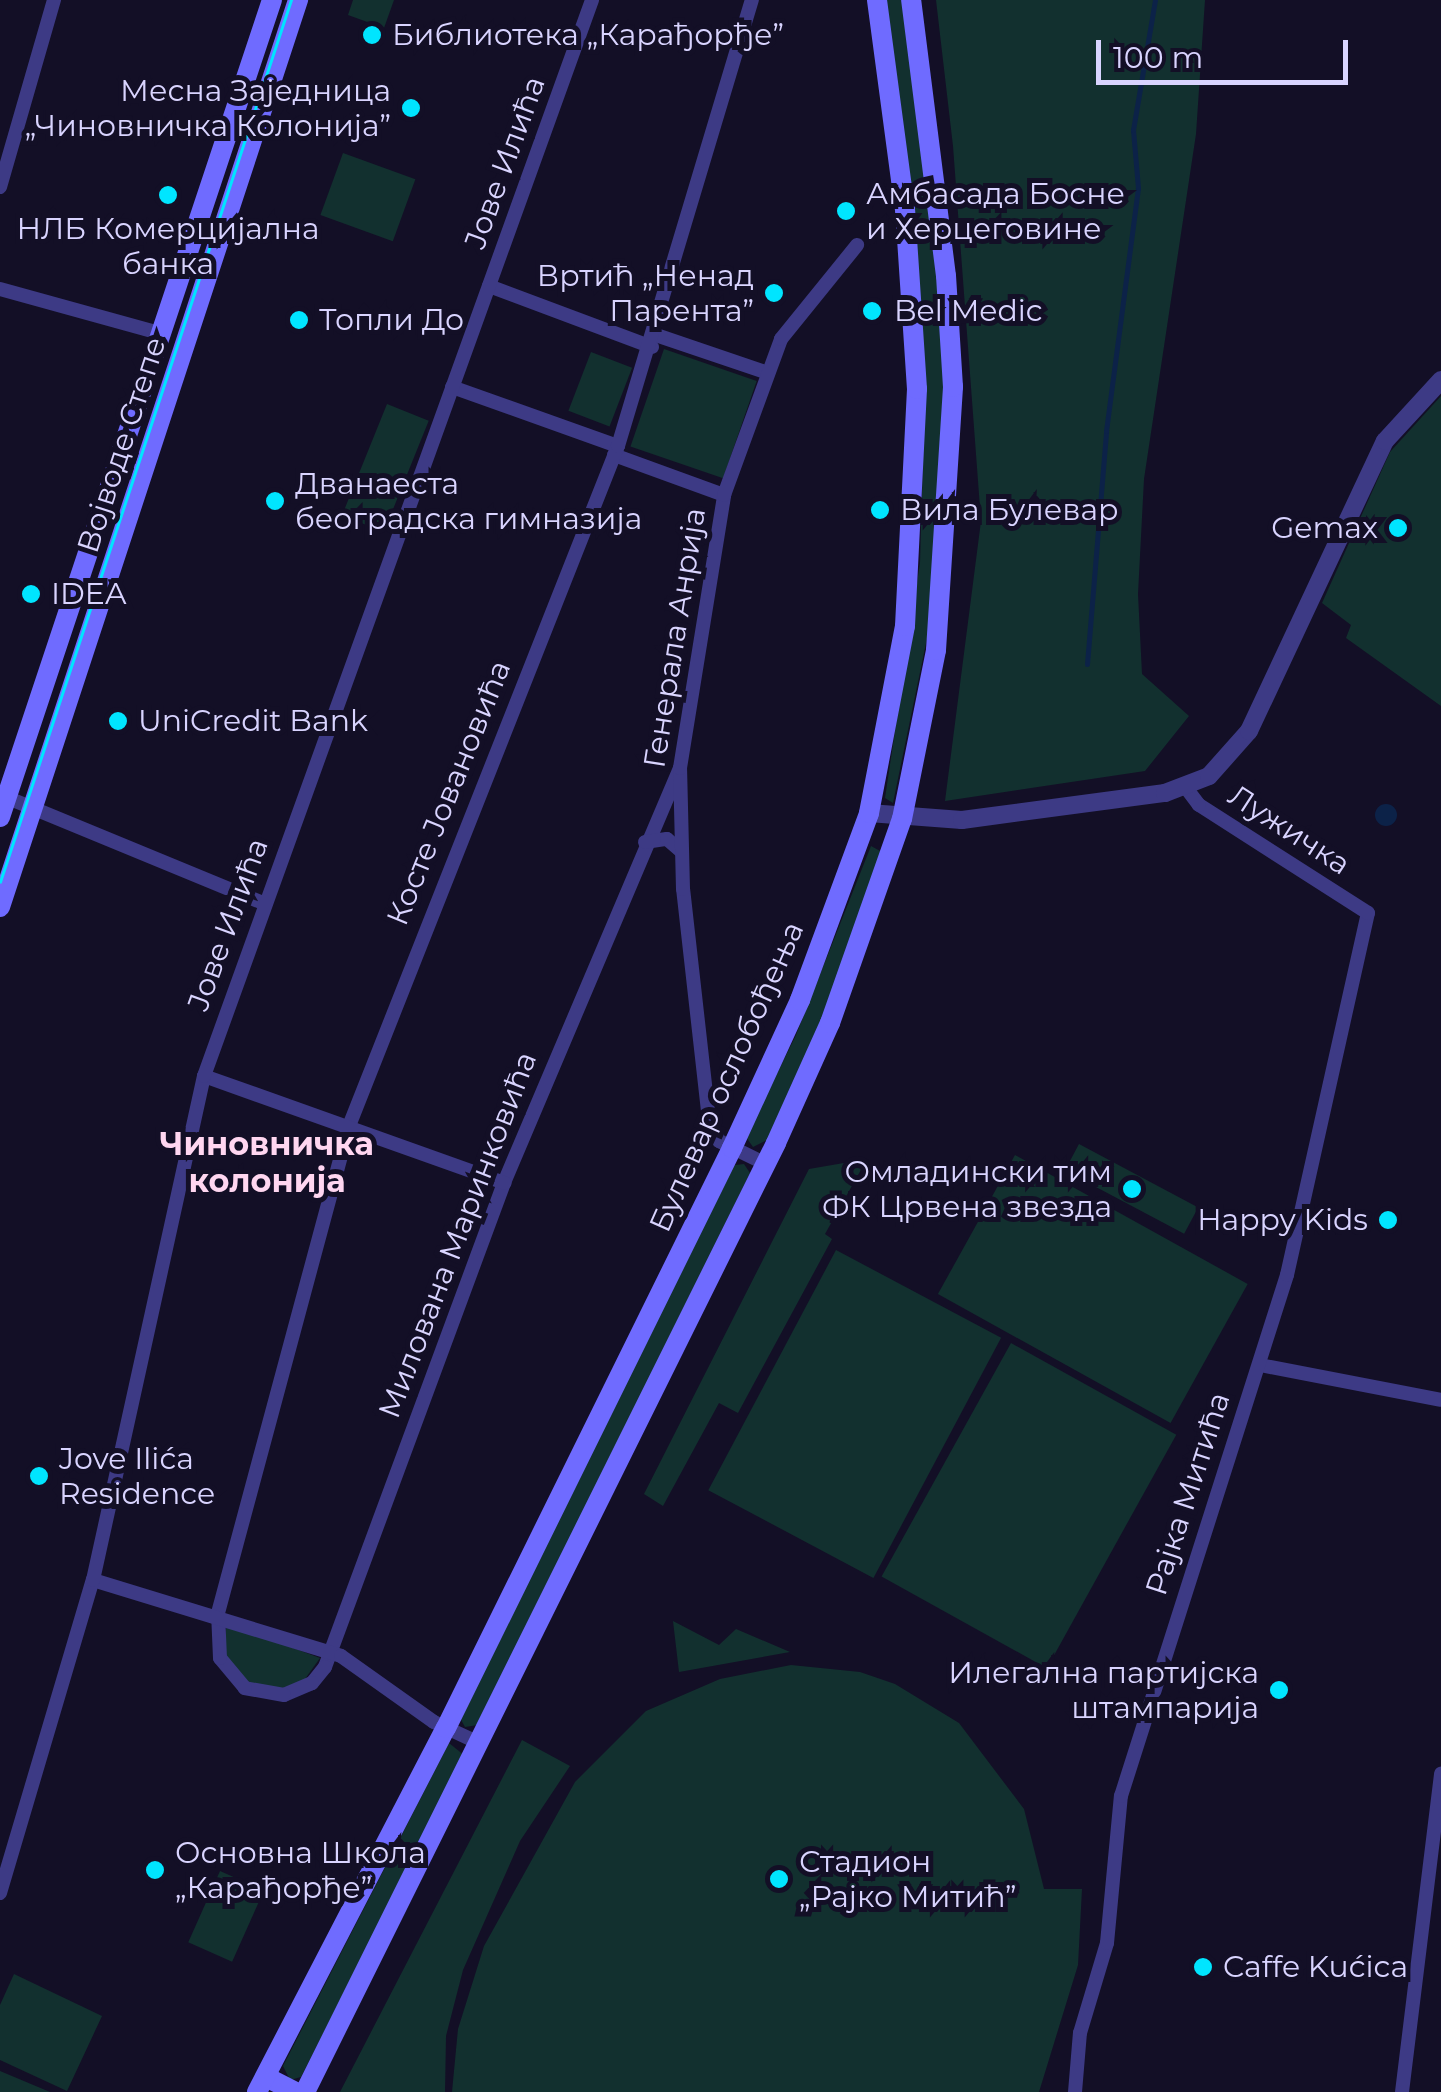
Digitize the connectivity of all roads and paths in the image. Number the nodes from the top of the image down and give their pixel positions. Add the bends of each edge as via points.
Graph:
1 (54, 0) edge
2 (272, 0) edge
3 (298, 0) edge
4 (592, 0) edge
5 (752, 0) edge
6 (877, 0) edge
7 (911, 0) edge
8 (0, 187) edge
9 (857, 244) dead end
10 (489, 286) junction
11 (0, 290) edge
12 (163, 334) junction
13 (654, 341) junction
14 (768, 373) junction
15 (1441, 380) edge
16 (452, 387) junction
17 (616, 450) junction
18 (724, 495) junction
19 (680, 768) junction
20 (1186, 788) junction
21 (2, 803) edge
22 (34, 805) junction
23 (869, 813) junction
24 (902, 819) junction
25 (645, 842) junction
26 (681, 851) junction
27 (265, 904) junction
28 (0, 908) edge
29 (1368, 913) joint
30 (204, 1076) junction
31 (349, 1126) junction
32 (732, 1148) junction
33 (766, 1164) junction
34 (504, 1182) junction
35 (1260, 1365) junction
36 (618, 1380) junction
37 (651, 1395) junction
38 (1441, 1400) edge
39 (93, 1580) junction
40 (218, 1613) junction
41 (330, 1652) junction
42 (446, 1728) junction
43 (479, 1743) junction
44 (1441, 1773) edge
45 (1437, 1813) edge
46 (0, 1893) edge
47 (262, 2085) edge
48 (295, 2092) edge
49 (306, 2092) edge
50 (1075, 2092) edge
51 (1402, 2092) edge

1 - 8 street
2 - 12 main road, Војводе Степе
3 - 22 main road, Војводе Степе
4 - 10 street, Јове Илића
5 - 13 street, Косте Јовановића
6 - 23 main road, Булевар ослобођења via 905,210 917,389 903,642
7 - 24 main road via 953,388 936,650
9 - 14 street, Генерала Анрија via 790,324
10 - 13 street
10 - 16 street, Јове Илића
11 - 12 street
12 - 21 main road, Војводе Степе
13 - 14 street
13 - 17 street, Косте Јовановића
14 - 18 street, Генерала Анрија
15 - 20 street via 1378,453 1250,731 1229,758
16 - 17 street
16 - 27 street, Јове Илића
17 - 18 street
17 - 31 street, Косте Јовановића
18 - 19 street, Генерала Анрија
19 - 25 street, Милована Маринковића
19 - 26 street, Генерала Анрија
20 - 24 street via 962,820
20 - 29 street, Лужичка via 1199,804
21 - 22 street
22 - 27 street
22 - 28 main road, Војводе Степе
23 - 24 street
23 - 32 main road, Булевар ослобођења via 800,1000
24 - 33 main road via 830,1023
25 - 26 street via 666,839
25 - 34 street, Милована Маринковића
26 - 32 street, Генерала Анрија via 706,1098 714,1135
27 - 30 street, Јове Илића
29 - 35 street, Рајка Митића via 1314,1172
30 - 31 street
30 - 39 street, Јове Илића
31 - 34 street
31 - 40 street, Косте Јовановића
32 - 33 street
32 - 36 main road, Булевар ослобођења
33 - 37 main road
34 - 41 street, Милована Маринковића
35 - 38 street
35 - 50 street, Рајка Митића via 1121,1796 1106,1942 1080,2032
36 - 37 main road
36 - 42 main road, Булевар ослобођења
37 - 43 main road
39 - 40 street
39 - 46 street, Јове Илића
40 - 41 street
40 - 41 street, Милована Маринковића via 224,1667 254,1692 284,1695 303,1688
41 - 42 street
42 - 43 street
42 - 47 main road, Булевар ослобођења
43 - 49 main road
44 - 45 street
45 - 51 street
47 - 48 main road

